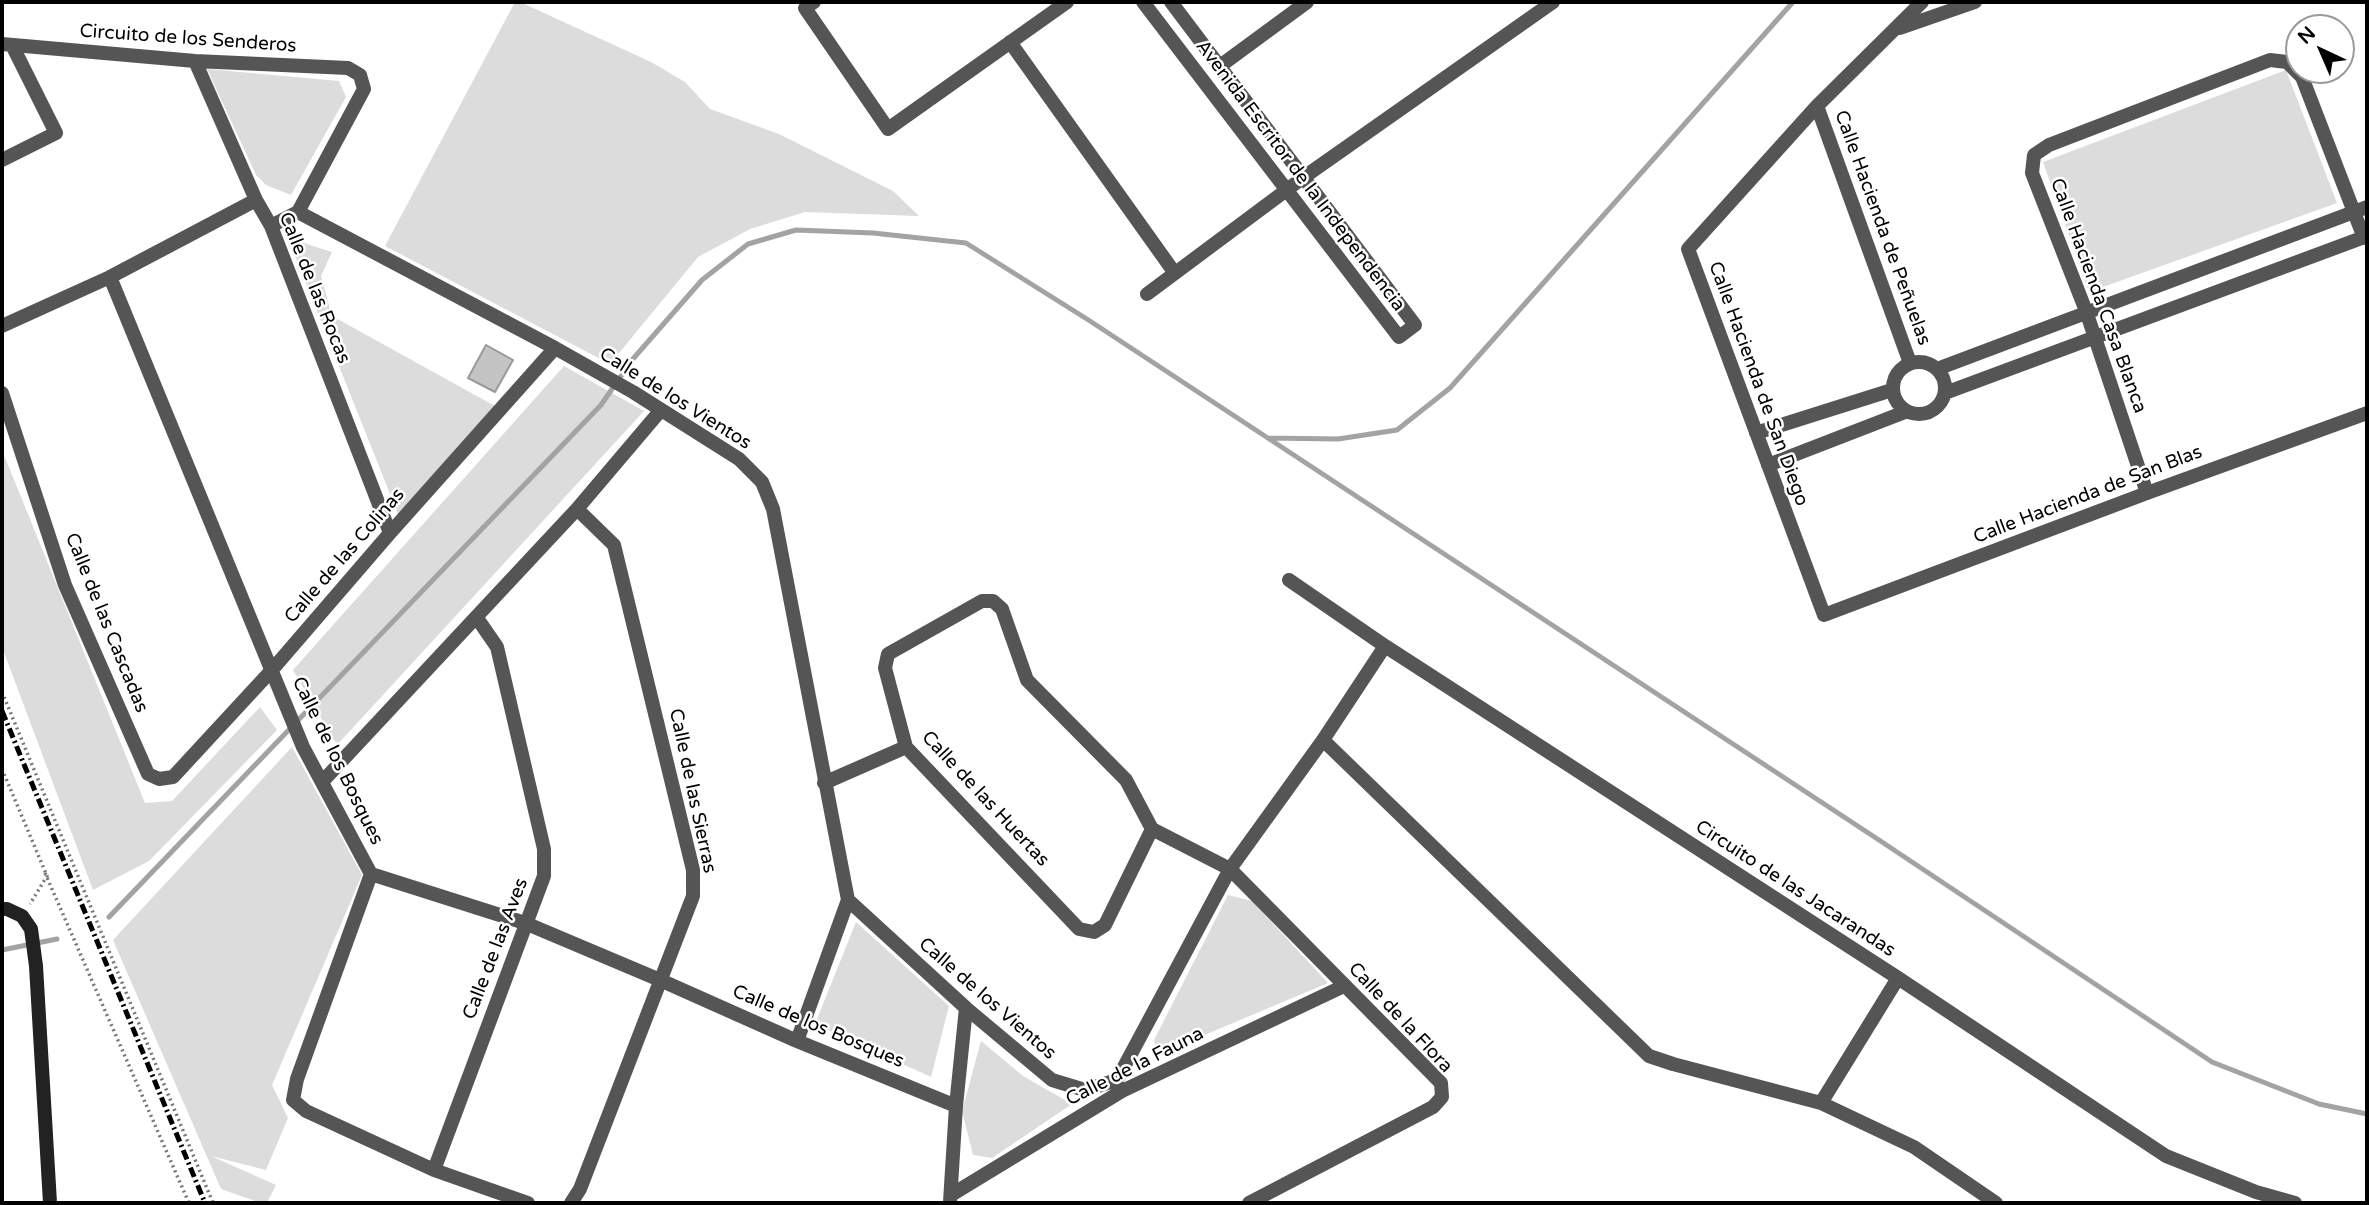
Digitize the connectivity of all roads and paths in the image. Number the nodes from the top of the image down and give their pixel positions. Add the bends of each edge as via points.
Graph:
1 (1067, 2) edge
2 (1143, 2) edge
3 (1171, 2) edge
4 (1307, 2) edge
5 (1553, 2) edge
6 (1922, 2) edge
7 (1975, 2) edge
8 (809, 5) edge
9 (1896, 30) junction
10 (1010, 42) junction
11 (7, 44) edge
12 (195, 61) junction
13 (1220, 66) junction
14 (1817, 106) junction
15 (2, 160) edge
16 (1304, 177) junction
17 (1286, 190) junction
18 (256, 201) junction
19 (2361, 209) edge
20 (299, 212) junction
21 (271, 226) junction
22 (2366, 237) edge
23 (1174, 272) junction
24 (110, 277) junction
25 (1147, 294) dead end
26 (2085, 311) junction
27 (2, 326) edge
28 (2095, 336) junction
29 (555, 348) junction
30 (1910, 363) junction
31 (1937, 369) junction
32 (1892, 390) junction
33 (2, 393) edge
34 (1945, 393) junction
35 (661, 410) junction
36 (1905, 412) junction
37 (2367, 413) edge
38 (1756, 433) junction
39 (1768, 465) junction
40 (2147, 493) junction
41 (577, 509) junction
42 (390, 533) junction
43 (1289, 580) dead end
44 (1824, 615) joint
45 (477, 618) junction
46 (1385, 646) junction
47 (271, 671) junction
48 (2, 692) edge
49 (1323, 740) junction
50 (906, 747) junction
51 (2, 769) edge
52 (159, 779) joint
53 (323, 782) junction
54 (824, 783) junction
55 (1152, 829) junction
56 (1230, 869) junction
57 (45, 873) junction
58 (371, 874) junction
59 (848, 900) junction
60 (2, 909) edge
61 (23, 916) junction
62 (525, 923) junction
63 (1898, 978) junction
64 (660, 980) junction
65 (1344, 985) junction
66 (966, 1008) junction
67 (797, 1041) junction
68 (1119, 1086) junction
69 (1821, 1103) junction
70 (956, 1106) junction
71 (434, 1170) junction
72 (950, 1199) edge
73 (50, 1203) edge
74 (189, 1203) edge
75 (213, 1203) edge
76 (528, 1203) edge
77 (571, 1203) edge
78 (1250, 1203) edge
79 (1996, 1203) edge
80 (2295, 1203) edge

1 - 10 street
2 - 17 street, Avenida Escritor de la Independencia
3 - 13 street, Avenida Escritor de la Independencia
4 - 13 street
5 - 16 street
6 - 9 street, Calle Hacienda de San Diego
7 - 9 street
8 - 10 street via 888,130
9 - 14 street, Calle Hacienda de San Diego
10 - 23 street
11 - 12 street, Circuito de los Senderos
11 - 15 street, Circuito de los Senderos via 56,133
12 - 18 street, Calle de las Rocas
12 - 20 street, Circuito de los Senderos via 348,68 360,75 364,89
13 - 16 street, Avenida Escritor de la Independencia
14 - 30 street, Calle Hacienda de Peñuelas
14 - 38 street, Calle Hacienda de San Diego via 1688,249
16 - 17 street
16 - 17 street, Avenida Escritor de la Independencia via 1415,326 1399,337
17 - 23 street
18 - 21 street, Calle de las Rocas
18 - 24 street
19 - 22 street, Calle Hacienda Casa Blanca
19 - 26 street
19 - 26 street, Calle Hacienda Casa Blanca via 2302,77 2287,62 2270,60 2049,145 2034,155 2032,173
20 - 21 street
20 - 29 street, Calle de los Vientos
21 - 42 street, Calle de las Rocas
22 - 28 street
23 - 25 street
24 - 27 street
24 - 47 street, Calle de los Bosques
26 - 28 street, Calle Hacienda Casa Blanca
26 - 31 street
28 - 34 street
28 - 40 street, Calle Hacienda Casa Blanca
29 - 35 street, Calle de los Vientos
29 - 42 street, Calle de las Colinas
30 - 31 street
30 - 32 street via 1897,374
31 - 34 street
32 - 36 street
32 - 38 street
33 - 52 street, Calle de las Cascadas via 65,585 148,774
34 - 36 street via 1927,414
35 - 41 street
35 - 54 street, Calle de los Vientos via 739,459 762,482 773,509
36 - 39 street
37 - 40 street, Calle Hacienda de San Blas
38 - 39 street, Calle Hacienda de San Diego
39 - 44 street, Calle Hacienda de San Diego
40 - 44 street, Calle Hacienda de San Blas
41 - 45 street
41 - 64 street, Calle de las Sierras via 614,545 693,870 693,896
42 - 47 street, Calle de las Colinas
43 - 46 street, Circuito de las Jacarandas
45 - 53 street
45 - 62 street, Calle de las Aves via 497,647 544,849 544,876
46 - 49 street
46 - 63 street, Circuito de las Jacarandas
47 - 52 street, Calle de las Colinas via 173,777
47 - 53 street, Calle de los Bosques
48 - 75 path
49 - 56 street
49 - 69 street via 1649,1056
50 - 54 street
50 - 55 street, Calle de las Huertas via 1079,929 1094,932 1105,925
50 - 55 street, Calle de las Huertas via 886,668 888,654 982,601 993,601 1002,609 1027,680 1126,780
51 - 57 path
53 - 58 street, Calle de los Bosques
54 - 59 street, Calle de los Vientos
55 - 56 street
56 - 65 street, Calle de la Flora
56 - 68 street
57 - 61 path
57 - 74 path
58 - 62 street, Calle de los Bosques
58 - 71 street via 293,1100 306,1111
59 - 66 street, Calle de los Vientos
59 - 67 street
60 - 61 street
61 - 73 street via 31,929 36,966
62 - 64 street, Calle de los Bosques
62 - 71 street, Calle de las Aves
63 - 69 street
63 - 80 street, Circuito de las Jacarandas via 2166,1156
64 - 67 street, Calle de los Bosques
64 - 77 street, Calle de las Sierras
65 - 68 street, Calle de la Fauna
65 - 78 street, Calle de la Flora via 1441,1083 1442,1097 1433,1107
66 - 68 street, Calle de los Vientos via 1052,1080 1085,1090
66 - 70 street
67 - 70 street, Calle de los Bosques
68 - 72 street, Calle de la Fauna
69 - 79 street via 1914,1147
70 - 72 street
71 - 76 street

